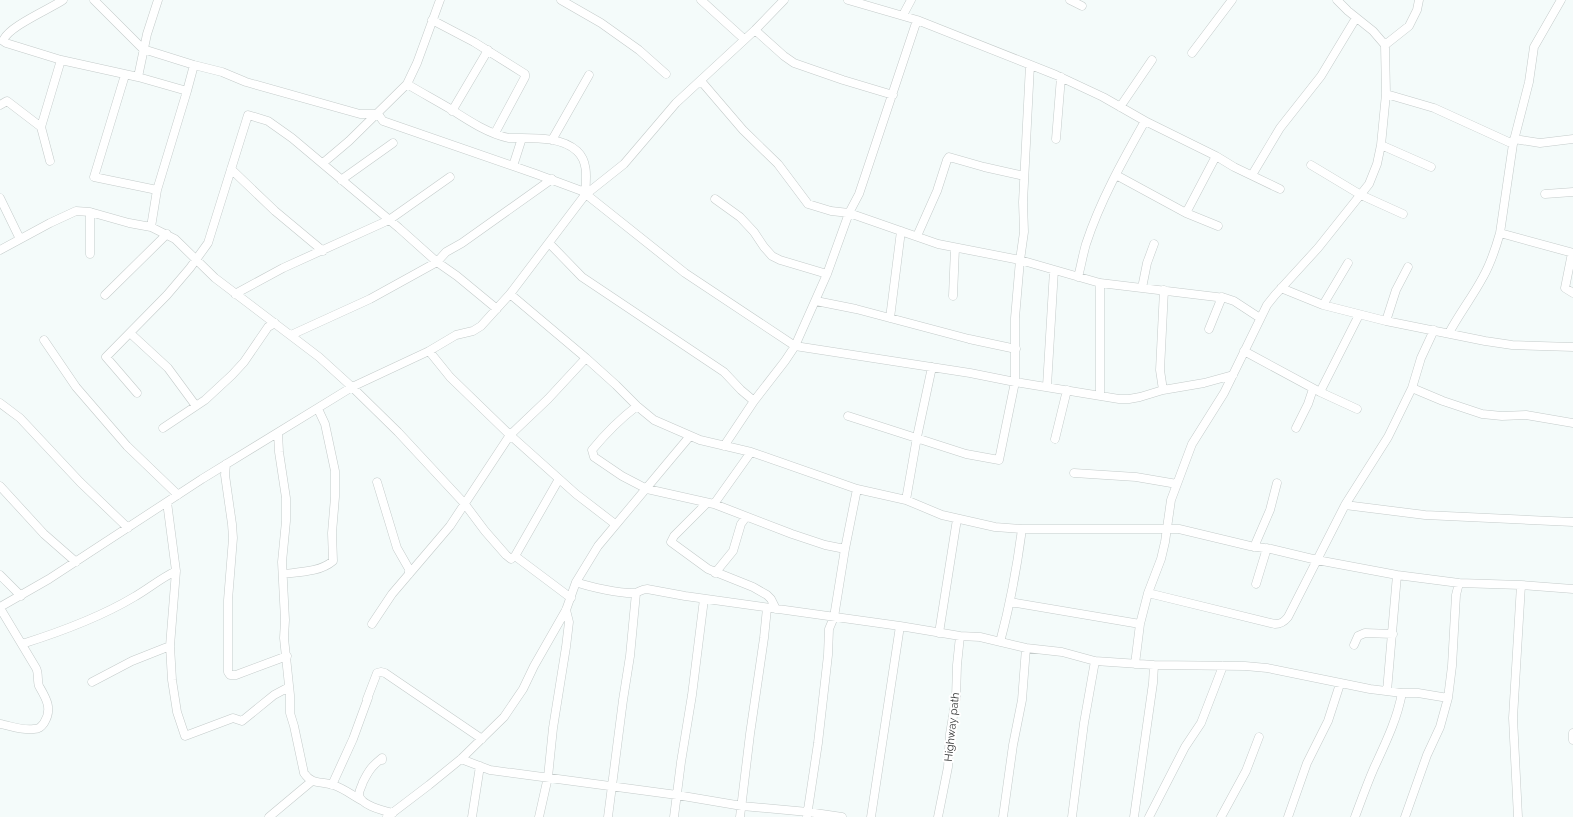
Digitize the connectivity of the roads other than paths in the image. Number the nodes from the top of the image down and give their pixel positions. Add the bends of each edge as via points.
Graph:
1 (63, 0) edge
2 (94, 0) edge
3 (158, 0) edge
4 (440, 0) edge
5 (561, 0) edge
6 (701, 0) edge
7 (784, 0) edge
8 (848, 0) edge
9 (910, 0) edge
10 (1070, 0) edge
11 (1232, 0) edge
12 (1337, 0) edge
13 (1419, 0) edge
14 (1561, 0) edge
15 (1082, 6) dead end
16 (903, 15) junction
17 (1356, 18) junction
18 (432, 20) junction
19 (917, 20) junction
20 (755, 30) junction
21 (744, 39) junction
22 (1385, 45) junction
23 (143, 50) junction
24 (488, 50) junction
25 (1192, 53) dead end
26 (61, 60) junction
27 (1152, 60) dead end
28 (194, 65) junction
29 (1030, 65) junction
30 (666, 74) dead end
31 (125, 75) junction
32 (589, 75) dead end
33 (138, 77) junction
34 (1061, 77) junction
35 (702, 81) junction
36 (407, 84) junction
37 (187, 91) junction
38 (1386, 94) junction
39 (893, 95) junction
40 (0, 105) edge
41 (1120, 107) junction
42 (452, 111) junction
43 (378, 114) junction
44 (1145, 121) junction
45 (41, 127) junction
46 (495, 133) junction
47 (522, 138) junction
48 (1056, 139) dead end
49 (1573, 139) edge
50 (552, 140) junction
51 (1513, 141) junction
52 (393, 143) dead end
53 (1381, 145) junction
54 (1216, 156) junction
55 (50, 161) dead end
56 (323, 163) junction
57 (1311, 165) dead end
58 (513, 166) junction
59 (1431, 168) dead end
60 (231, 169) junction
61 (1116, 175) junction
62 (1252, 175) junction
63 (1024, 176) junction
64 (450, 177) dead end
65 (340, 180) junction
66 (552, 180) junction
67 (1280, 189) dead end
68 (157, 190) junction
69 (1573, 192) edge
70 (585, 194) junction
71 (1545, 194) dead end
72 (1361, 195) junction
73 (0, 198) edge
74 (715, 199) dead end
75 (90, 212) junction
76 (849, 213) junction
77 (1186, 213) junction
78 (1403, 214) dead end
79 (389, 220) junction
80 (151, 226) junction
81 (1218, 226) dead end
82 (901, 231) junction
83 (1500, 233) junction
84 (167, 234) junction
85 (917, 236) junction
86 (20, 239) junction
87 (549, 243) junction
88 (1154, 244) dead end
89 (954, 248) junction
90 (0, 250) edge
91 (323, 251) junction
92 (1572, 253) edge
93 (90, 254) dead end
94 (197, 259) junction
95 (1020, 260) junction
96 (437, 262) junction
97 (1348, 263) dead end
98 (1408, 267) dead end
99 (1054, 270) junction
100 (827, 274) junction
101 (1078, 277) junction
102 (1100, 282) junction
103 (1142, 288) junction
104 (1281, 288) junction
105 (1164, 290) junction
106 (1573, 293) edge
107 (235, 294) junction
108 (510, 294) junction
109 (104, 295) dead end
110 (953, 296) dead end
111 (1222, 297) junction
112 (816, 301) junction
113 (1322, 305) junction
114 (497, 309) junction
115 (1359, 315) junction
116 (890, 318) junction
117 (1260, 318) junction
118 (1386, 321) junction
119 (270, 323) junction
120 (1209, 329) dead end
121 (1434, 330) junction
122 (130, 333) junction
123 (1448, 333) junction
124 (291, 335) junction
125 (44, 340) dead end
126 (795, 346) junction
127 (1573, 347) edge
128 (1016, 349) junction
129 (429, 351) junction
130 (1244, 351) junction
131 (586, 358) junction
132 (932, 367) junction
133 (1233, 375) junction
134 (1015, 382) junction
135 (1047, 386) junction
136 (352, 387) junction
137 (1412, 388) junction
138 (1067, 390) junction
139 (1163, 390) junction
140 (1316, 390) junction
141 (137, 393) dead end
142 (1100, 396) junction
143 (754, 401) junction
144 (0, 403) edge
145 (196, 406) junction
146 (636, 406) junction
147 (318, 409) junction
148 (1357, 409) dead end
149 (848, 416) dead end
150 (1573, 423) edge
151 (163, 428) dead end
152 (1296, 428) dead end
153 (278, 433) junction
154 (510, 435) junction
155 (690, 436) junction
156 (917, 437) junction
157 (1055, 440) dead end
158 (724, 446) junction
159 (751, 452) junction
160 (226, 464) junction
161 (1074, 473) dead end
162 (559, 479) junction
163 (377, 482) dead end
164 (1277, 483) dead end
165 (1177, 484) junction
166 (0, 486) edge
167 (647, 488) junction
168 (857, 489) junction
169 (178, 495) junction
170 (906, 500) junction
171 (167, 502) junction
172 (464, 503) junction
173 (710, 504) junction
174 (1345, 505) junction
175 (957, 519) junction
176 (744, 520) junction
177 (1573, 522) edge
178 (615, 524) junction
179 (128, 528) junction
180 (1022, 529) junction
181 (1166, 530) junction
182 (1254, 547) junction
183 (1267, 548) junction
184 (845, 549) junction
185 (515, 556) junction
186 (1317, 560) junction
187 (76, 562) junction
188 (176, 571) junction
189 (410, 571) junction
190 (715, 573) junction
191 (283, 574) junction
192 (0, 575) edge
193 (1398, 575) junction
194 (576, 582) junction
195 (1256, 584) dead end
196 (1458, 584) junction
197 (1521, 585) junction
198 (1573, 589) edge
199 (636, 593) junction
200 (1148, 593) junction
201 (21, 596) junction
202 (571, 598) junction
203 (704, 599) junction
204 (1010, 602) junction
205 (0, 607) edge
206 (767, 608) junction
207 (776, 609) junction
208 (566, 610) junction
209 (834, 617) junction
210 (372, 624) dead end
211 (1140, 624) junction
212 (900, 626) junction
213 (939, 633) junction
214 (1393, 634) junction
215 (960, 636) junction
216 (1000, 642) junction
217 (22, 644) junction
218 (1354, 645) dead end
219 (170, 646) junction
220 (1026, 648) junction
221 (287, 656) junction
222 (1095, 662) junction
223 (1134, 664) junction
224 (1154, 666) junction
225 (1223, 666) junction
226 (92, 682) dead end
227 (1340, 684) junction
228 (289, 687) junction
229 (1387, 691) junction
230 (1402, 693) junction
231 (1448, 698) junction
232 (0, 724) edge
233 (1573, 733) edge
234 (1259, 737) dead end
235 (482, 738) junction
236 (1573, 740) edge
237 (460, 759) junction
238 (382, 760) dead end
239 (480, 766) junction
240 (548, 777) junction
241 (312, 782) junction
242 (332, 784) junction
243 (612, 786) junction
244 (677, 795) junction
245 (361, 800) junction
246 (742, 806) junction
247 (390, 815) edge
248 (808, 815) edge
249 (269, 817) edge
250 (472, 817) edge
251 (540, 817) edge
252 (608, 817) edge
253 (674, 817) edge
254 (740, 817) edge
255 (842, 817) edge
256 (871, 817) edge
257 (938, 817) edge
258 (1003, 817) edge
259 (1072, 817) edge
260 (1134, 817) edge
261 (1149, 817) edge
262 (1221, 817) edge
263 (1288, 817) edge
264 (1355, 817) edge
265 (1405, 817) edge
266 (1518, 817) edge

1 - 26 street via 25,21 5,36 3,41
2 - 23 street
3 - 23 street
4 - 18 street
5 - 30 street via 601,23 639,50
6 - 21 street
7 - 20 street
8 - 16 street
9 - 16 street
10 - 15 street
11 - 25 street
12 - 17 street
13 - 22 street via 1409,26
14 - 51 street via 1534,47 1529,82
16 - 19 street
17 - 22 street via 1373,31
17 - 62 street via 1321,76 1280,128
18 - 24 street
18 - 36 street
19 - 29 street
19 - 39 street
20 - 21 street
20 - 39 street via 794,63
21 - 35 street
22 - 38 street
23 - 28 street
23 - 33 street
24 - 42 street
24 - 46 street via 525,74
26 - 31 street
26 - 45 street
27 - 41 street
28 - 37 street
28 - 43 street via 360,114
29 - 34 street
29 - 63 street
31 - 33 street
31 - 68 street via 94,177
32 - 50 street
33 - 37 street
34 - 41 street
34 - 48 street
35 - 70 street via 676,103 624,164
35 - 76 street via 743,130 778,164 808,204
36 - 42 street
36 - 43 street
37 - 68 street
38 - 51 street via 1434,108
38 - 53 street
39 - 76 street via 859,194
40 - 45 street via 7,101
41 - 44 street
42 - 46 street
43 - 56 street
43 - 58 street via 383,121
44 - 54 street
44 - 61 street
45 - 55 street
46 - 47 street via 510,138
47 - 50 street
47 - 58 street
49 - 51 street via 1540,143
50 - 70 street via 566,144 582,157 586,175
51 - 83 street
52 - 65 street
53 - 59 street
53 - 72 street via 1377,164 1369,184
54 - 62 street
54 - 77 street
56 - 60 street via 268,122 248,115
56 - 65 street
57 - 72 street
58 - 66 street
60 - 91 street via 275,211
60 - 94 street via 208,243
61 - 77 street
61 - 101 street via 1086,244
62 - 67 street
63 - 85 street via 949,157
63 - 95 street via 1024,232
64 - 79 street
65 - 79 street
66 - 70 street
66 - 96 street via 446,252
68 - 80 street
69 - 71 street
70 - 87 street
70 - 126 street via 685,273
72 - 78 street
72 - 104 street
73 - 86 street
74 - 100 street via 740,217 772,256
75 - 80 street
75 - 86 street via 69,213
75 - 93 street
76 - 82 street
76 - 100 street
77 - 81 street
79 - 91 street
79 - 96 street
80 - 84 street
82 - 85 street
82 - 116 street
83 - 92 street
83 - 123 street via 1484,276
84 - 94 street
84 - 109 street
85 - 89 street
86 - 90 street
87 - 108 street
87 - 143 street via 582,277 724,372
88 - 103 street
89 - 95 street
89 - 110 street
91 - 107 street via 283,268
92 - 106 street via 1565,288
94 - 107 street
94 - 122 street
95 - 99 street
95 - 128 street via 1015,318
96 - 114 street
96 - 124 street via 370,299
97 - 113 street
98 - 118 street via 1396,290
99 - 101 street
99 - 135 street
100 - 112 street
101 - 102 street
102 - 103 street
102 - 142 street
103 - 105 street
104 - 113 street
104 - 117 street
105 - 111 street
105 - 139 street via 1160,370
107 - 119 street
108 - 114 street
108 - 131 street
111 - 117 street via 1234,301
111 - 120 street
112 - 116 street
112 - 126 street
113 - 115 street
114 - 129 street via 477,329 456,336
115 - 118 street
115 - 140 street
116 - 128 street
117 - 130 street
118 - 121 street
119 - 124 street
119 - 145 street via 244,362
121 - 123 street
121 - 137 street via 1421,358
122 - 141 street via 106,357
122 - 145 street via 168,368
123 - 127 street via 1512,345
124 - 136 street
125 - 169 street via 76,387 127,446
126 - 132 street
126 - 143 street
128 - 134 street
129 - 136 street
129 - 154 street via 450,377
130 - 133 street
130 - 140 street
131 - 146 street
131 - 154 street
132 - 134 street
132 - 156 street
133 - 139 street
133 - 165 street via 1192,444
134 - 135 street
134 - 156 street via 999,460 966,454
135 - 138 street
136 - 147 street
136 - 172 street
137 - 150 street via 1482,414 1526,415
137 - 174 street via 1388,437
138 - 142 street
138 - 157 street
139 - 142 street via 1129,399
140 - 148 street
140 - 152 street
143 - 158 street
144 - 179 street via 20,418 80,482
145 - 151 street
146 - 155 street via 654,420
146 - 167 street via 592,450 594,457 622,476
147 - 153 street
147 - 191 street via 325,424 335,471 333,561 328,566 309,571
149 - 156 street
153 - 160 street
153 - 191 street via 286,498
154 - 162 street
154 - 172 street
155 - 158 street
155 - 167 street
156 - 170 street
158 - 159 street
159 - 168 street
159 - 173 street
160 - 169 street
160 - 221 street via 225,475 233,538 228,600 228,672 236,676
161 - 165 street via 1136,477
162 - 178 street
162 - 185 street
163 - 189 street via 397,548
164 - 182 street via 1270,510
165 - 181 street via 1171,500
166 - 187 street via 44,534
167 - 173 street
167 - 178 street
168 - 170 street
168 - 184 street
169 - 171 street
170 - 175 street
171 - 179 street
171 - 188 street
172 - 185 street via 506,555 511,558
172 - 189 street via 450,526
173 - 176 street via 734,513
173 - 190 street via 674,536 671,542
174 - 177 street via 1425,515
174 - 186 street
175 - 180 street
175 - 213 street
176 - 184 street
176 - 190 street via 733,551
178 - 194 street
179 - 187 street
180 - 181 street
180 - 204 street
181 - 182 street via 1179,529
181 - 200 street via 1161,560
182 - 183 street
183 - 186 street
183 - 195 street
184 - 209 street
185 - 202 street
186 - 193 street
186 - 200 street via 1288,617 1280,624
187 - 201 street
188 - 217 street via 89,619
188 - 219 street
189 - 210 street
190 - 207 street via 762,592 771,599
191 - 221 street via 284,638
192 - 201 street
193 - 196 street
193 - 214 street
194 - 199 street via 585,586
194 - 202 street
196 - 197 street
196 - 231 street
197 - 198 street
197 - 266 street via 1514,718
199 - 203 street via 647,589
199 - 243 street
200 - 211 street
201 - 205 street
202 - 208 street
203 - 206 street
203 - 244 street
204 - 211 street
204 - 216 street
205 - 217 street
206 - 207 street
206 - 246 street
207 - 209 street
208 - 235 street via 523,689 504,717
208 - 240 street via 569,622 568,635
209 - 212 street
209 - 248 street via 829,630
211 - 223 street
212 - 213 street
212 - 256 street
213 - 215 street
214 - 218 street via 1365,633 1358,636
214 - 229 street
215 - 216 street
215 - 257 street, Highway path via 948,767
216 - 220 street
217 - 232 street via 38,672 38,684 47,700 49,714 37,729
219 - 226 street via 132,661
219 - 228 street via 177,712 185,736 233,718 242,721 274,695
220 - 222 street via 1062,652
220 - 258 street via 1022,700
221 - 228 street
222 - 223 street
222 - 259 street
223 - 224 street
224 - 225 street
224 - 260 street
225 - 227 street via 1267,668
225 - 261 street via 1201,723
227 - 229 street
227 - 263 street via 1328,721 1307,763
228 - 241 street via 290,713 304,773
229 - 230 street
230 - 231 street
230 - 264 street via 1394,724
231 - 265 street via 1440,727 1426,755
233 - 236 street
234 - 262 street via 1246,771
235 - 237 street
235 - 242 street via 385,673 377,673 353,739
237 - 239 street
237 - 247 street
238 - 245 street via 369,769 359,793
239 - 240 street via 490,770
239 - 250 street
240 - 243 street
240 - 251 street
241 - 242 street
241 - 249 street
242 - 245 street
243 - 244 street
243 - 252 street
244 - 246 street
244 - 253 street
245 - 247 street
246 - 248 street
246 - 254 street
248 - 255 street

